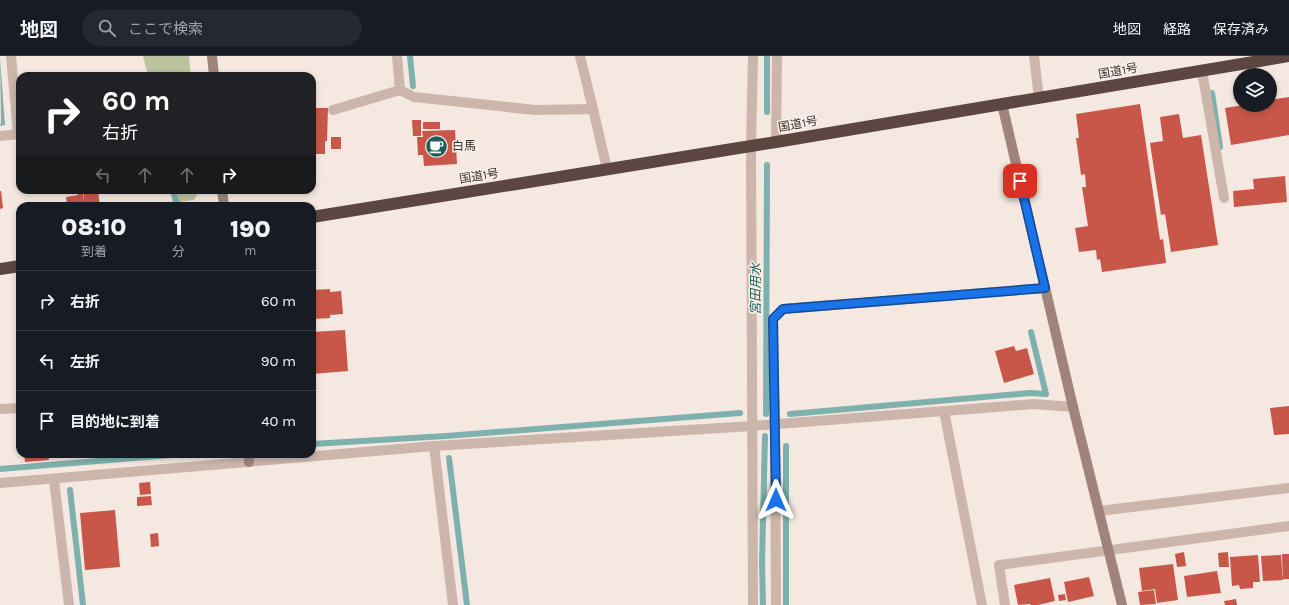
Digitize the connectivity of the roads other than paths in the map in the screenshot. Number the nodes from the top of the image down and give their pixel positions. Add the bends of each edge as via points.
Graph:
1 (11, 56) edge
2 (212, 56) edge
3 (397, 56) edge
4 (580, 56) edge
5 (753, 56) edge
6 (777, 56) edge
7 (1034, 56) edge
8 (1289, 56) edge
9 (1202, 71) junction
10 (214, 72) edge
11 (400, 90) junction
12 (1039, 98) junction
13 (1002, 104) junction
14 (593, 109) junction
15 (333, 110) dead end
16 (16, 112) edge
17 (16, 134) edge
18 (0, 136) edge
19 (776, 142) junction
20 (751, 146) junction
21 (607, 169) junction
22 (1224, 198) dead end
23 (316, 215) edge
24 (16, 267) edge
25 (0, 269) edge
26 (1045, 288) junction
27 (1073, 407) junction
28 (16, 408) edge
29 (0, 409) edge
30 (944, 411) junction
31 (775, 424) junction
32 (752, 426) junction
33 (434, 446) junction
34 (316, 454) edge
35 (248, 458) edge
36 (54, 480) junction
37 (0, 483) edge
38 (1289, 488) edge
39 (1099, 512) junction
40 (1289, 526) edge
41 (1109, 550) junction
42 (69, 605) edge
43 (453, 605) edge
44 (753, 605) edge
45 (776, 605) edge
46 (982, 605) edge
47 (1005, 605) edge
48 (1122, 605) edge

1 - 16 street
2 - 10 street
3 - 11 street
4 - 14 street
5 - 20 street
6 - 19 street
7 - 12 street
8 - 9 highway, 国道1号
9 - 12 highway, 国道1号
9 - 22 street
11 - 14 street via 414,97 535,110
11 - 15 street
12 - 13 highway, 国道1号
13 - 19 highway, 国道1号
13 - 26 street
14 - 21 street
17 - 18 street
19 - 20 highway, 国道1号
20 - 21 highway, 国道1号
20 - 32 street
21 - 23 highway, 国道1号
24 - 25 highway
26 - 27 street
26 - 31 street via 783,309 773,319
27 - 30 street via 1034,404
27 - 39 street
28 - 29 street
30 - 31 street
30 - 46 street
31 - 32 street
31 - 45 street
32 - 33 street
32 - 44 street
33 - 34 street
33 - 43 street
35 - 36 street
36 - 37 street
36 - 42 street
38 - 39 street
39 - 41 street
40 - 41 street
41 - 47 street via 999,565
41 - 48 street

